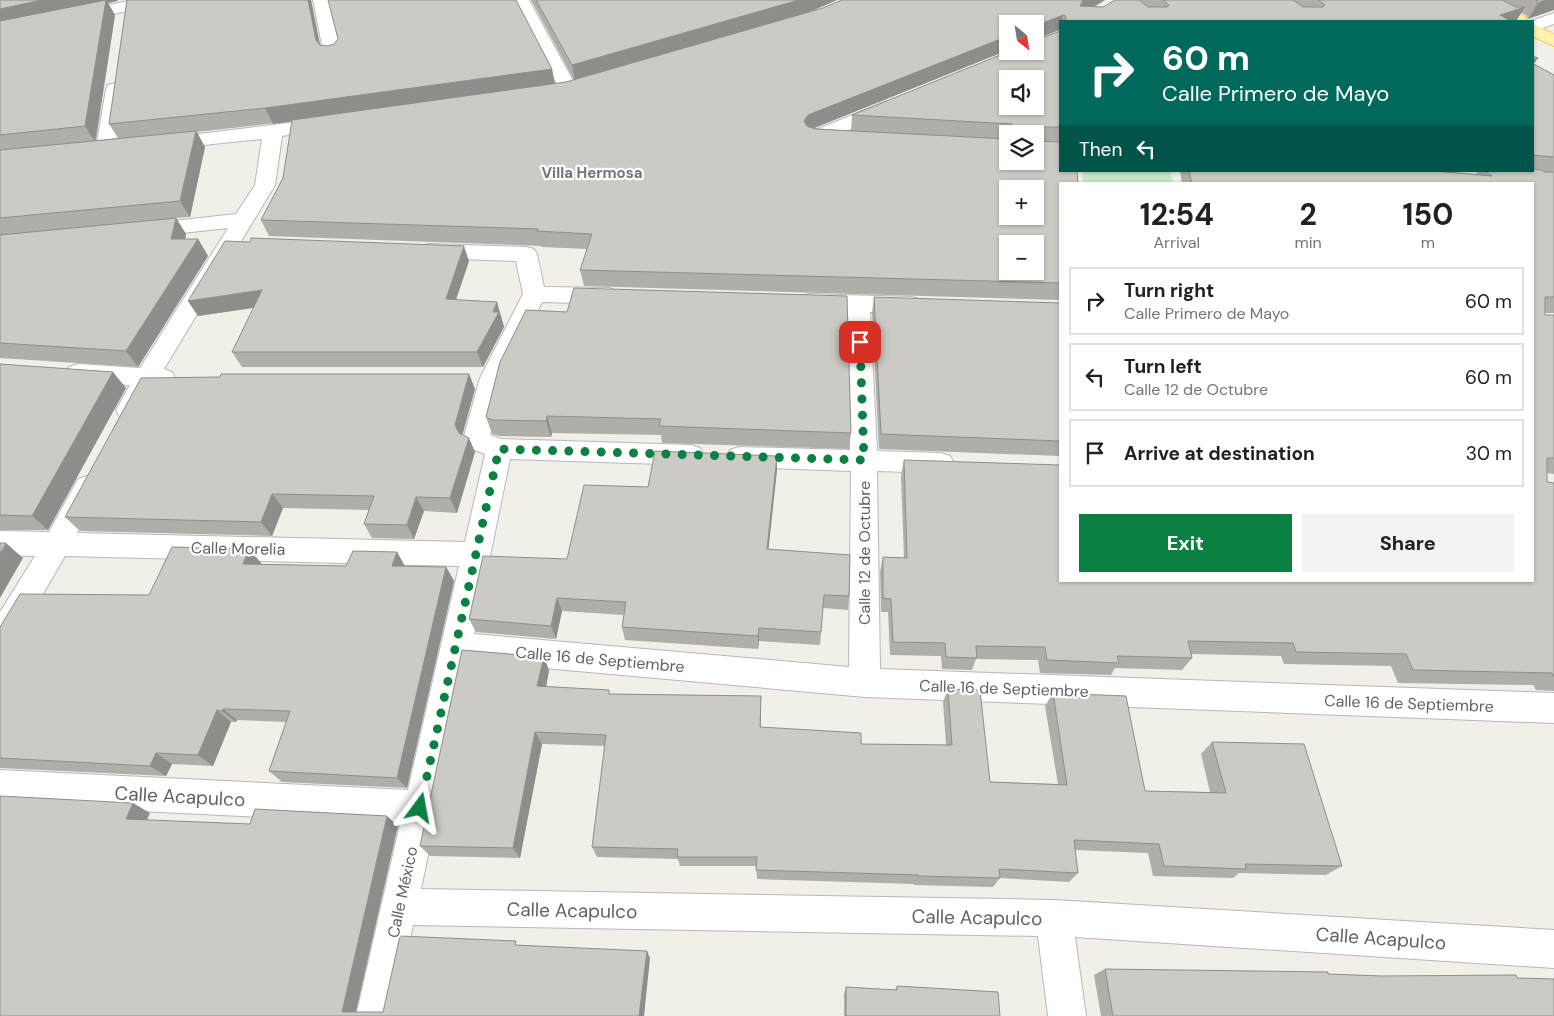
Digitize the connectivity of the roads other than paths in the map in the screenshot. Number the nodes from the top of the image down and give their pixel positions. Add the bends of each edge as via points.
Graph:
1 (157, 0) edge
2 (321, 0) edge
3 (521, 0) edge
4 (1480, 0) edge
5 (127, 2) edge
6 (1554, 18) edge
7 (1517, 20) edge
8 (124, 24) edge
9 (1534, 27) edge
10 (1534, 30) edge
11 (0, 32) edge
12 (1545, 40) edge
13 (333, 55) edge
14 (117, 72) edge
15 (588, 84) edge
16 (570, 90) junction
17 (550, 93) edge
18 (907, 100) edge
19 (342, 122) edge
20 (274, 132) junction
21 (853, 139) edge
22 (145, 145) edge
23 (126, 147) edge
24 (106, 149) junction
25 (87, 151) edge
26 (243, 220) junction
27 (126, 231) edge
28 (407, 250) edge
29 (534, 294) junction
30 (632, 296) edge
31 (790, 301) edge
32 (858, 303) junction
33 (935, 305) edge
34 (58, 372) edge
35 (146, 378) junction
36 (185, 378) edge
37 (118, 430) edge
38 (499, 449) junction
39 (864, 460) junction
40 (962, 464) edge
41 (99, 465) edge
42 (0, 544) edge
43 (57, 544) junction
44 (476, 554) junction
45 (0, 639) edge
46 (456, 646) junction
47 (865, 683) junction
48 (1554, 708) edge
49 (0, 787) edge
50 (420, 808) junction
51 (399, 907) junction
52 (1054, 918) junction
53 (1554, 949) edge
54 (376, 1016) edge
55 (1067, 1016) edge

1 - 5 street
2 - 13 street
3 - 16 street
4 - 7 main road
5 - 8 street
5 - 11 street
6 - 9 street
10 - 12 main road
14 - 24 street
15 - 16 street
16 - 17 street
18 - 21 street via 815,136
19 - 20 street
20 - 22 street
20 - 26 street via 265,185
23 - 24 street
24 - 25 street
26 - 27 street
26 - 35 street via 239,245
28 - 29 street via 526,254
29 - 30 street
29 - 38 street via 482,378 476,440
31 - 32 street
32 - 33 street
32 - 39 street, Calle 12 de Octubre
34 - 35 street
35 - 36 street
35 - 37 street
38 - 39 street
38 - 44 street, Calle México
39 - 40 street
39 - 47 street, Calle 12 de Octubre
41 - 43 street
42 - 43 street, Calle Morelia
43 - 44 street, Calle Morelia
43 - 45 street
44 - 46 street, Calle México
46 - 47 street, Calle 16 de Septiembre
46 - 50 street, Calle México
47 - 48 street, Calle 16 de Septiembre
49 - 50 street, Calle Acapulco
50 - 51 street, Calle México
51 - 52 street, Calle Acapulco
51 - 54 street, Calle México
52 - 53 street, Calle Acapulco
52 - 55 street

